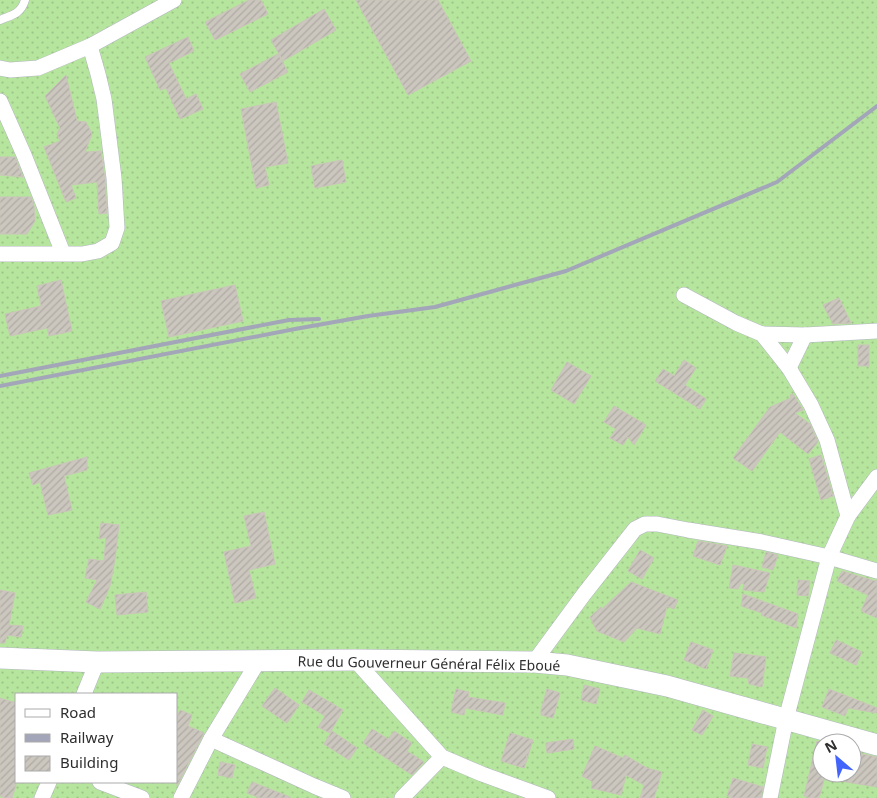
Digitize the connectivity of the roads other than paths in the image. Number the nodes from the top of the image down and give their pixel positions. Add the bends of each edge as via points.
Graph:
1 (25, 0) edge
2 (174, 0) edge
3 (0, 20) edge
4 (90, 46) junction
5 (0, 68) edge
6 (0, 101) edge
7 (63, 253) junction
8 (0, 254) edge
9 (684, 295) dead end
10 (877, 330) edge
11 (762, 334) junction
12 (805, 335) junction
13 (789, 368) junction
14 (874, 485) edge
15 (848, 516) junction
16 (829, 557) junction
17 (877, 571) edge
18 (0, 658) edge
19 (259, 660) junction
20 (356, 660) junction
21 (97, 662) junction
22 (534, 662) junction
23 (84, 693) edge
24 (786, 719) junction
25 (211, 739) junction
26 (877, 745) edge
27 (442, 757) junction
28 (49, 783) edge
29 (103, 783) edge
30 (42, 798) edge
31 (142, 798) edge
32 (181, 798) edge
33 (343, 798) edge
34 (402, 798) edge
35 (548, 798) edge
36 (770, 798) edge

1 - 3 lane via 19,12
2 - 4 street
4 - 5 street via 38,68
4 - 7 street via 104,99 117,228 112,243 98,251
6 - 7 street
7 - 8 street
9 - 11 street
10 - 12 street
11 - 12 street
11 - 13 street
12 - 13 street
13 - 15 street via 827,440
14 - 15 street
15 - 16 street
16 - 17 street
16 - 22 street via 762,542 645,524 628,538
16 - 24 street
18 - 21 main road, Rue du Gouverneur Général Félix Eboué
19 - 20 main road, Rue du Gouverneur Général Félix Eboué
19 - 21 main road, Rue du Gouverneur Général Félix Eboué
19 - 25 street
20 - 22 main road, Rue du Gouverneur Général Félix Eboué
20 - 27 street
21 - 23 street
22 - 24 main road, Rue du Gouverneur Général Félix Eboué via 567,665 668,686
24 - 26 main road, Rue du Gouverneur Général Félix Eboué
24 - 36 street
25 - 32 street
25 - 33 street
27 - 34 street
27 - 35 street
28 - 30 street
29 - 31 street

